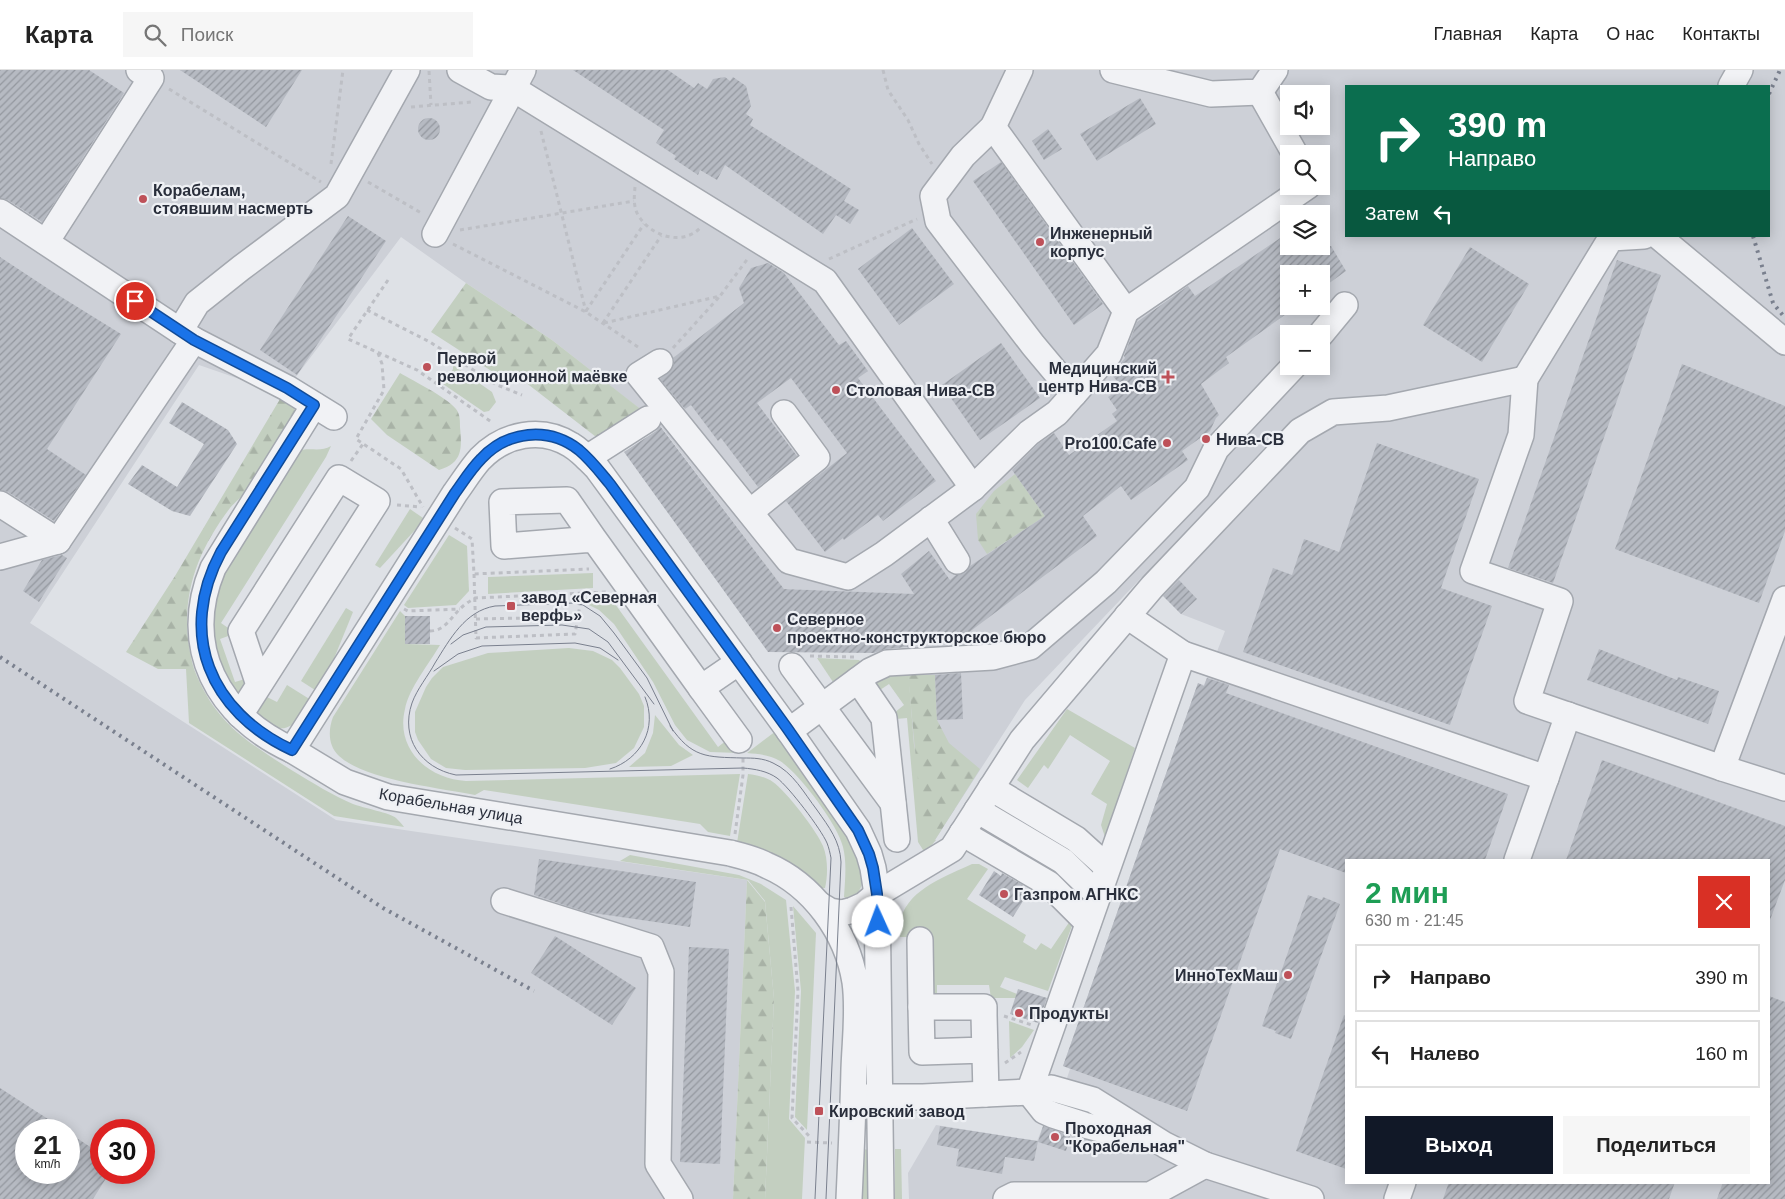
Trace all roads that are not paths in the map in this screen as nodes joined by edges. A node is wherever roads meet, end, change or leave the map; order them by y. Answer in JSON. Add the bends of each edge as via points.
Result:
{"nodes":[{"id":1,"x":407,"y":70,"type":"edge"},
{"id":2,"x":460,"y":70,"type":"edge"},
{"id":3,"x":1020,"y":70,"type":"edge"},
{"id":4,"x":1114,"y":70,"type":"edge"},
{"id":5,"x":1275,"y":70,"type":"edge"},
{"id":6,"x":1740,"y":70,"type":"edge"},
{"id":7,"x":145,"y":74,"type":"edge"},
{"id":8,"x":1732,"y":85,"type":"edge"},
{"id":9,"x":514,"y":86,"type":"edge"},
{"id":10,"x":1260,"y":92,"type":"junction"},
{"id":11,"x":993,"y":127,"type":"junction"},
{"id":12,"x":1290,"y":145,"type":"edge"},
{"id":13,"x":1295,"y":195,"type":"edge"},
{"id":14,"x":0,"y":212,"type":"edge"},
{"id":15,"x":437,"y":230,"type":"road end"},
{"id":16,"x":1628,"y":237,"type":"edge"},
{"id":17,"x":1659,"y":237,"type":"edge"},
{"id":18,"x":46,"y":242,"type":"junction"},
{"id":19,"x":1345,"y":305,"type":"dead end"},
{"id":20,"x":1126,"y":311,"type":"junction"},
{"id":21,"x":1328,"y":325,"type":"edge"},
{"id":22,"x":187,"y":335,"type":"junction"},
{"id":23,"x":1785,"y":342,"type":"edge"},
{"id":24,"x":660,"y":362,"type":"road end"},
{"id":25,"x":1286,"y":375,"type":"edge"},
{"id":26,"x":1525,"y":379,"type":"junction"},
{"id":27,"x":1074,"y":394,"type":"junction"},
{"id":28,"x":784,"y":413,"type":"dead end"},
{"id":29,"x":648,"y":419,"type":"dead end"},
{"id":30,"x":588,"y":458,"type":"junction"},
{"id":31,"x":973,"y":488,"type":"junction"},
{"id":32,"x":0,"y":504,"type":"edge"},
{"id":33,"x":750,"y":512,"type":"junction"},
{"id":34,"x":931,"y":519,"type":"junction"},
{"id":35,"x":594,"y":539,"type":"dead end"},
{"id":36,"x":58,"y":540,"type":"junction"},
{"id":37,"x":0,"y":557,"type":"edge"},
{"id":38,"x":957,"y":561,"type":"dead end"},
{"id":39,"x":1785,"y":599,"type":"edge"},
{"id":40,"x":1127,"y":616,"type":"junction"},
{"id":41,"x":1183,"y":654,"type":"junction"},
{"id":42,"x":797,"y":661,"type":"road end"},
{"id":43,"x":739,"y":662,"type":"junction"},
{"id":44,"x":867,"y":674,"type":"junction"},
{"id":45,"x":259,"y":685,"type":"junction"},
{"id":46,"x":701,"y":688,"type":"junction"},
{"id":47,"x":822,"y":706,"type":"junction"},
{"id":48,"x":240,"y":715,"type":"junction"},
{"id":49,"x":1568,"y":715,"type":"junction"},
{"id":50,"x":789,"y":731,"type":"junction"},
{"id":51,"x":741,"y":746,"type":"road end"},
{"id":52,"x":292,"y":750,"type":"junction"},
{"id":53,"x":1722,"y":768,"type":"junction"},
{"id":54,"x":1546,"y":778,"type":"junction"},
{"id":55,"x":1785,"y":788,"type":"edge"},
{"id":56,"x":893,"y":803,"type":"junction"},
{"id":57,"x":980,"y":805,"type":"junction"},
{"id":58,"x":897,"y":839,"type":"dead end"},
{"id":59,"x":1517,"y":859,"type":"edge"},
{"id":60,"x":1100,"y":888,"type":"junction"},
{"id":61,"x":877,"y":894,"type":"junction"},
{"id":62,"x":504,"y":900,"type":"dead end"},
{"id":63,"x":820,"y":906,"type":"junction"},
{"id":64,"x":920,"y":940,"type":"dead end"},
{"id":65,"x":921,"y":1007,"type":"junction"},
{"id":66,"x":986,"y":1072,"type":"junction"},
{"id":67,"x":1029,"y":1092,"type":"junction"},
{"id":68,"x":880,"y":1097,"type":"junction"},
{"id":69,"x":854,"y":1098,"type":"junction"},
{"id":70,"x":1205,"y":1165,"type":"junction"},
{"id":71,"x":1402,"y":1184,"type":"edge"},
{"id":72,"x":1151,"y":1197,"type":"edge"},
{"id":73,"x":680,"y":1199,"type":"edge"},
{"id":74,"x":849,"y":1199,"type":"edge"},
{"id":75,"x":881,"y":1199,"type":"edge"},
{"id":76,"x":1006,"y":1199,"type":"edge"},
{"id":77,"x":1311,"y":1199,"type":"edge"},
{"id":78,"x":1397,"y":1199,"type":"edge"}],
"edges":[{"from":1,"to":22,"type":"street","via":[[386,109],[340,169],[336,196],[198,302]]},
{"from":2,"to":9,"type":"street","via":[[492,87]]},
{"from":3,"to":11,"type":"street"},
{"from":4,"to":10,"type":"street","via":[[1211,94]]},
{"from":5,"to":10,"type":"street"},
{"from":6,"to":8,"type":"street"},
{"from":7,"to":18,"type":"street"},
{"from":9,"to":15,"type":"street"},
{"from":9,"to":31,"type":"street","via":[[825,281]]},
{"from":10,"to":12,"type":"street"},
{"from":11,"to":20,"type":"street"},
{"from":11,"to":27,"type":"street","via":[[963,156],[933,196],[938,220]]},
{"from":13,"to":20,"type":"street"},
{"from":14,"to":18,"type":"street"},
{"from":16,"to":26,"type":"street","via":[[1611,238]]},
{"from":17,"to":23,"type":"street"},
{"from":18,"to":22,"type":"street"},
{"from":19,"to":21,"type":"street"},
{"from":20,"to":27,"type":"street","via":[[1108,354]]},
{"from":22,"to":36,"type":"street"},
{"from":22,"to":48,"type":"street","name":"Корабельная улица","via":[[324,411],[221,552],[206,587],[201,618],[208,665],[219,689]]},
{"from":24,"to":33,"type":"street","via":[[639,375]]},
{"from":25,"to":44,"type":"street","via":[[1216,449],[1197,488],[1106,582],[1030,648],[994,657],[887,663]]},
{"from":26,"to":40,"type":"street","via":[[1388,408],[1333,412],[1300,431]]},
{"from":26,"to":49,"type":"street","via":[[1521,435],[1473,571],[1560,601],[1527,702]]},
{"from":27,"to":31,"type":"street"},
{"from":28,"to":33,"type":"street","via":[[817,458]]},
{"from":29,"to":30,"type":"street"},
{"from":30,"to":43,"type":"street"},
{"from":30,"to":52,"type":"street","via":[[560,439],[526,434],[503,442],[480,460],[455,493]]},
{"from":31,"to":34,"type":"street"},
{"from":32,"to":36,"type":"street"},
{"from":33,"to":34,"type":"street","via":[[789,561],[848,578]]},
{"from":34,"to":38,"type":"street"},
{"from":35,"to":46,"type":"street"},
{"from":36,"to":37,"type":"street"},
{"from":39,"to":53,"type":"street"},
{"from":40,"to":41,"type":"street"},
{"from":40,"to":57,"type":"street","via":[[1022,740]]},
{"from":41,"to":54,"type":"street"},
{"from":41,"to":60,"type":"street"},
{"from":42,"to":47,"type":"street"},
{"from":43,"to":46,"type":"street"},
{"from":43,"to":50,"type":"street"},
{"from":44,"to":47,"type":"street"},
{"from":44,"to":56,"type":"street","via":[[884,718]]},
{"from":45,"to":45,"type":"street","via":[[377,501],[339,478],[242,632]]},
{"from":45,"to":48,"type":"street"},
{"from":46,"to":51,"type":"street"},
{"from":47,"to":50,"type":"street"},
{"from":47,"to":56,"type":"street"},
{"from":48,"to":52,"type":"street","name":"Корабельная улица","via":[[253,727]]},
{"from":49,"to":53,"type":"street"},
{"from":49,"to":54,"type":"street"},
{"from":50,"to":61,"type":"street","via":[[858,830],[869,854]]},
{"from":52,"to":63,"type":"street","name":"Корабельная улица","via":[[345,782],[388,797],[752,859],[790,878]]},
{"from":53,"to":55,"type":"street"},
{"from":54,"to":59,"type":"street"},
{"from":56,"to":58,"type":"street"},
{"from":57,"to":60,"type":"street","via":[[1069,850]]},
{"from":57,"to":60,"type":"street","via":[[1049,884]]},
{"from":57,"to":61,"type":"street","via":[[952,849]]},
{"from":60,"to":67,"type":"street","via":[[1042,1035]]},
{"from":61,"to":63,"type":"street","via":[[864,905],[842,912]]},
{"from":61,"to":68,"type":"street"},
{"from":62,"to":73,"type":"street","via":[[652,947],[661,972],[658,1164]]},
{"from":63,"to":69,"type":"street","name":"Корабельная улица","via":[[840,936],[852,968],[856,1000]]},
{"from":64,"to":65,"type":"street"},
{"from":65,"to":66,"type":"street","via":[[922,1052]]},
{"from":65,"to":66,"type":"street","via":[[984,1007]]},
{"from":66,"to":67,"type":"street"},
{"from":66,"to":68,"type":"street","via":[[923,1098]]},
{"from":67,"to":70,"type":"street","via":[[1051,1088],[1093,1100],[1165,1145]]},
{"from":68,"to":69,"type":"street"},
{"from":68,"to":75,"type":"street"},
{"from":69,"to":74,"type":"street","name":"Корабельная улица"},
{"from":70,"to":72,"type":"street"},
{"from":70,"to":77,"type":"street"},
{"from":71,"to":78,"type":"street"},
{"from":72,"to":76,"type":"street","via":[[1014,1195]]}]}
